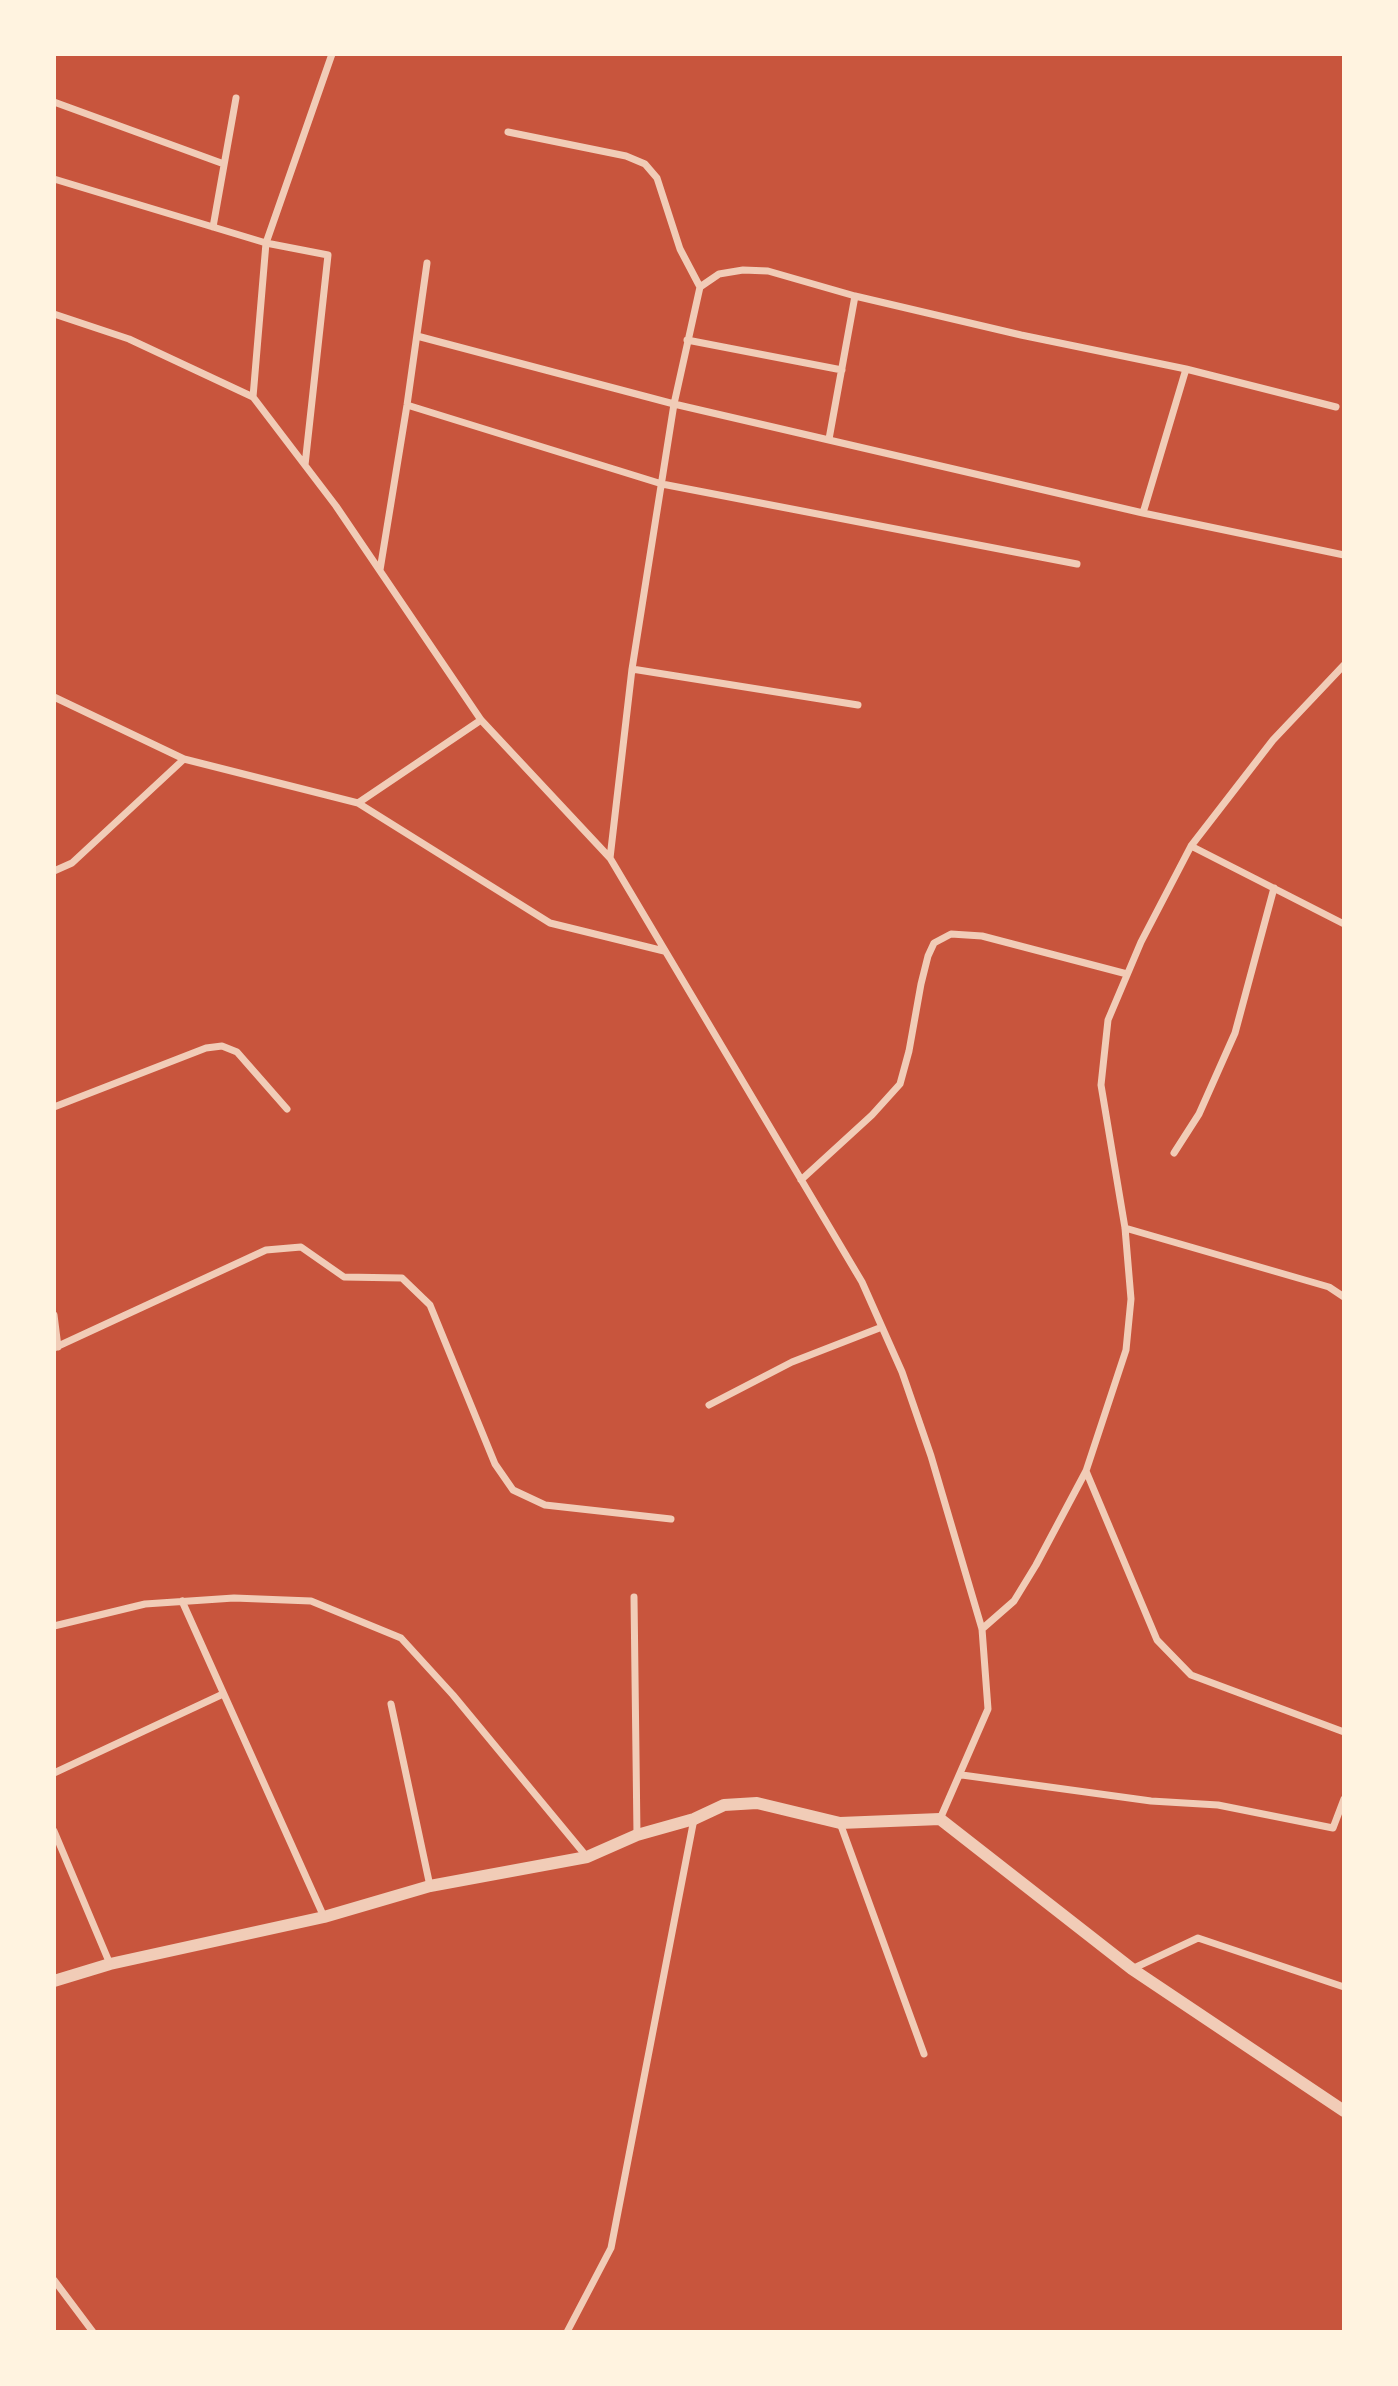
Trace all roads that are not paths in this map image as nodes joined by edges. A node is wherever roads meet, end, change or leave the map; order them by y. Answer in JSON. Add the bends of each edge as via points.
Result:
{"nodes":[{"id":1,"x":332,"y":54,"type":"edge"},
{"id":2,"x":236,"y":98,"type":"dead end"},
{"id":3,"x":54,"y":102,"type":"edge"},
{"id":4,"x":508,"y":132,"type":"dead end"},
{"id":5,"x":224,"y":164,"type":"junction"},
{"id":6,"x":54,"y":179,"type":"edge"},
{"id":7,"x":213,"y":227,"type":"junction"},
{"id":8,"x":266,"y":243,"type":"junction"},
{"id":9,"x":427,"y":263,"type":"dead end"},
{"id":10,"x":700,"y":287,"type":"junction"},
{"id":11,"x":855,"y":296,"type":"junction"},
{"id":12,"x":54,"y":314,"type":"edge"},
{"id":13,"x":417,"y":336,"type":"junction"},
{"id":14,"x":687,"y":340,"type":"junction"},
{"id":15,"x":1186,"y":369,"type":"junction"},
{"id":16,"x":842,"y":370,"type":"junction"},
{"id":17,"x":253,"y":397,"type":"junction"},
{"id":18,"x":674,"y":404,"type":"junction"},
{"id":19,"x":407,"y":405,"type":"junction"},
{"id":20,"x":1336,"y":407,"type":"dead end"},
{"id":21,"x":829,"y":439,"type":"junction"},
{"id":22,"x":305,"y":465,"type":"junction"},
{"id":23,"x":662,"y":484,"type":"junction"},
{"id":24,"x":1143,"y":513,"type":"junction"},
{"id":25,"x":1344,"y":555,"type":"edge"},
{"id":26,"x":1077,"y":564,"type":"dead end"},
{"id":27,"x":380,"y":571,"type":"junction"},
{"id":28,"x":1344,"y":665,"type":"edge"},
{"id":29,"x":632,"y":669,"type":"junction"},
{"id":30,"x":54,"y":697,"type":"edge"},
{"id":31,"x":858,"y":705,"type":"dead end"},
{"id":32,"x":481,"y":719,"type":"junction"},
{"id":33,"x":184,"y":759,"type":"junction"},
{"id":34,"x":358,"y":803,"type":"junction"},
{"id":35,"x":1191,"y":846,"type":"junction"},
{"id":36,"x":610,"y":858,"type":"junction"},
{"id":37,"x":54,"y":871,"type":"edge"},
{"id":38,"x":1274,"y":888,"type":"junction"},
{"id":39,"x":1344,"y":924,"type":"edge"},
{"id":40,"x":664,"y":950,"type":"junction"},
{"id":41,"x":1127,"y":974,"type":"junction"},
{"id":42,"x":54,"y":1107,"type":"edge"},
{"id":43,"x":287,"y":1109,"type":"dead end"},
{"id":44,"x":1174,"y":1153,"type":"dead end"},
{"id":45,"x":801,"y":1180,"type":"junction"},
{"id":46,"x":1125,"y":1228,"type":"junction"},
{"id":47,"x":1344,"y":1297,"type":"edge"},
{"id":48,"x":54,"y":1315,"type":"edge"},
{"id":49,"x":882,"y":1327,"type":"junction"},
{"id":50,"x":56,"y":1348,"type":"edge"},
{"id":51,"x":709,"y":1405,"type":"dead end"},
{"id":52,"x":1086,"y":1471,"type":"junction"},
{"id":53,"x":671,"y":1519,"type":"dead end"},
{"id":54,"x":634,"y":1597,"type":"dead end"},
{"id":55,"x":182,"y":1601,"type":"junction"},
{"id":56,"x":54,"y":1626,"type":"edge"},
{"id":57,"x":982,"y":1629,"type":"junction"},
{"id":58,"x":223,"y":1694,"type":"junction"},
{"id":59,"x":391,"y":1704,"type":"dead end"},
{"id":60,"x":1344,"y":1732,"type":"edge"},
{"id":61,"x":54,"y":1773,"type":"edge"},
{"id":62,"x":962,"y":1774,"type":"junction"},
{"id":63,"x":1344,"y":1799,"type":"edge"},
{"id":64,"x":695,"y":1819,"type":"junction"},
{"id":65,"x":940,"y":1819,"type":"junction"},
{"id":66,"x":840,"y":1823,"type":"junction"},
{"id":67,"x":54,"y":1831,"type":"edge"},
{"id":68,"x":637,"y":1835,"type":"junction"},
{"id":69,"x":587,"y":1857,"type":"junction"},
{"id":70,"x":430,"y":1886,"type":"junction"},
{"id":71,"x":324,"y":1917,"type":"junction"},
{"id":72,"x":110,"y":1964,"type":"junction"},
{"id":73,"x":1132,"y":1969,"type":"junction"},
{"id":74,"x":54,"y":1982,"type":"edge"},
{"id":75,"x":1344,"y":1987,"type":"edge"},
{"id":76,"x":925,"y":2054,"type":"dead end"},
{"id":77,"x":1344,"y":2111,"type":"edge"},
{"id":78,"x":54,"y":2280,"type":"edge"},
{"id":79,"x":93,"y":2332,"type":"edge"},
{"id":80,"x":567,"y":2332,"type":"edge"}],
"edges":[{"from":1,"to":8,"type":"street"},
{"from":2,"to":5,"type":"street"},
{"from":3,"to":5,"type":"street"},
{"from":4,"to":10,"type":"street","via":[[645,164],[657,178],[680,249]]},
{"from":5,"to":7,"type":"street"},
{"from":6,"to":7,"type":"street"},
{"from":7,"to":8,"type":"street"},
{"from":8,"to":17,"type":"street"},
{"from":8,"to":22,"type":"street","via":[[328,255]]},
{"from":9,"to":13,"type":"street"},
{"from":10,"to":11,"type":"street","via":[[719,274],[768,271]]},
{"from":10,"to":14,"type":"street"},
{"from":11,"to":15,"type":"street"},
{"from":11,"to":16,"type":"street"},
{"from":12,"to":17,"type":"street","via":[[129,339]]},
{"from":13,"to":18,"type":"street"},
{"from":13,"to":19,"type":"street"},
{"from":14,"to":16,"type":"street"},
{"from":14,"to":18,"type":"street"},
{"from":15,"to":20,"type":"street"},
{"from":15,"to":24,"type":"street"},
{"from":16,"to":21,"type":"street"},
{"from":17,"to":22,"type":"street"},
{"from":18,"to":21,"type":"street"},
{"from":18,"to":23,"type":"street"},
{"from":19,"to":23,"type":"street"},
{"from":19,"to":27,"type":"street"},
{"from":21,"to":24,"type":"street"},
{"from":22,"to":27,"type":"street"},
{"from":23,"to":26,"type":"street"},
{"from":23,"to":29,"type":"street"},
{"from":24,"to":25,"type":"street"},
{"from":27,"to":32,"type":"street"},
{"from":28,"to":35,"type":"street","via":[[1273,740]]},
{"from":29,"to":31,"type":"street"},
{"from":29,"to":36,"type":"street"},
{"from":30,"to":33,"type":"street"},
{"from":32,"to":34,"type":"street"},
{"from":32,"to":36,"type":"street"},
{"from":33,"to":34,"type":"street"},
{"from":33,"to":37,"type":"street","via":[[72,863]]},
{"from":34,"to":40,"type":"street","via":[[550,923]]},
{"from":35,"to":38,"type":"street"},
{"from":35,"to":41,"type":"street"},
{"from":36,"to":40,"type":"street"},
{"from":38,"to":39,"type":"street"},
{"from":38,"to":44,"type":"street","via":[[1235,1033],[1209,1093]]},
{"from":40,"to":45,"type":"street"},
{"from":41,"to":45,"type":"street","via":[[982,936],[951,934],[934,943],[920,984],[900,1084]]},
{"from":41,"to":46,"type":"street","via":[[1108,1020],[1101,1085]]},
{"from":42,"to":43,"type":"street","via":[[206,1048],[222,1046],[237,1052]]},
{"from":45,"to":49,"type":"street","via":[[862,1282]]},
{"from":46,"to":47,"type":"street","via":[[1329,1287]]},
{"from":46,"to":52,"type":"street","via":[[1131,1299],[1126,1350]]},
{"from":48,"to":50,"type":"street"},
{"from":49,"to":51,"type":"street","via":[[792,1362]]},
{"from":49,"to":57,"type":"street","via":[[931,1456]]},
{"from":50,"to":53,"type":"street","via":[[266,1250],[301,1247],[344,1277],[402,1278],[430,1305],[495,1464],[513,1490],[545,1505]]},
{"from":52,"to":57,"type":"street","via":[[1014,1601]]},
{"from":52,"to":60,"type":"street","via":[[1157,1640],[1191,1675]]},
{"from":54,"to":68,"type":"street"},
{"from":55,"to":56,"type":"street","via":[[145,1604]]},
{"from":55,"to":58,"type":"street"},
{"from":55,"to":69,"type":"street","via":[[311,1601],[401,1638]]},
{"from":57,"to":62,"type":"street","via":[[988,1709]]},
{"from":58,"to":61,"type":"street"},
{"from":58,"to":71,"type":"street"},
{"from":59,"to":70,"type":"street"},
{"from":62,"to":63,"type":"street","via":[[1151,1801],[1218,1805],[1332,1828]]},
{"from":62,"to":65,"type":"street"},
{"from":64,"to":66,"type":"street","via":[[724,1805],[757,1803]]},
{"from":64,"to":68,"type":"street"},
{"from":64,"to":80,"type":"street","via":[[611,2248]]},
{"from":65,"to":66,"type":"street"},
{"from":65,"to":73,"type":"street"},
{"from":66,"to":76,"type":"street"},
{"from":67,"to":72,"type":"street"},
{"from":68,"to":69,"type":"street"},
{"from":69,"to":70,"type":"street"},
{"from":70,"to":71,"type":"street"},
{"from":71,"to":72,"type":"street"},
{"from":72,"to":74,"type":"street"},
{"from":73,"to":75,"type":"street","via":[[1198,1938]]},
{"from":73,"to":77,"type":"street"},
{"from":78,"to":79,"type":"street"}]}
